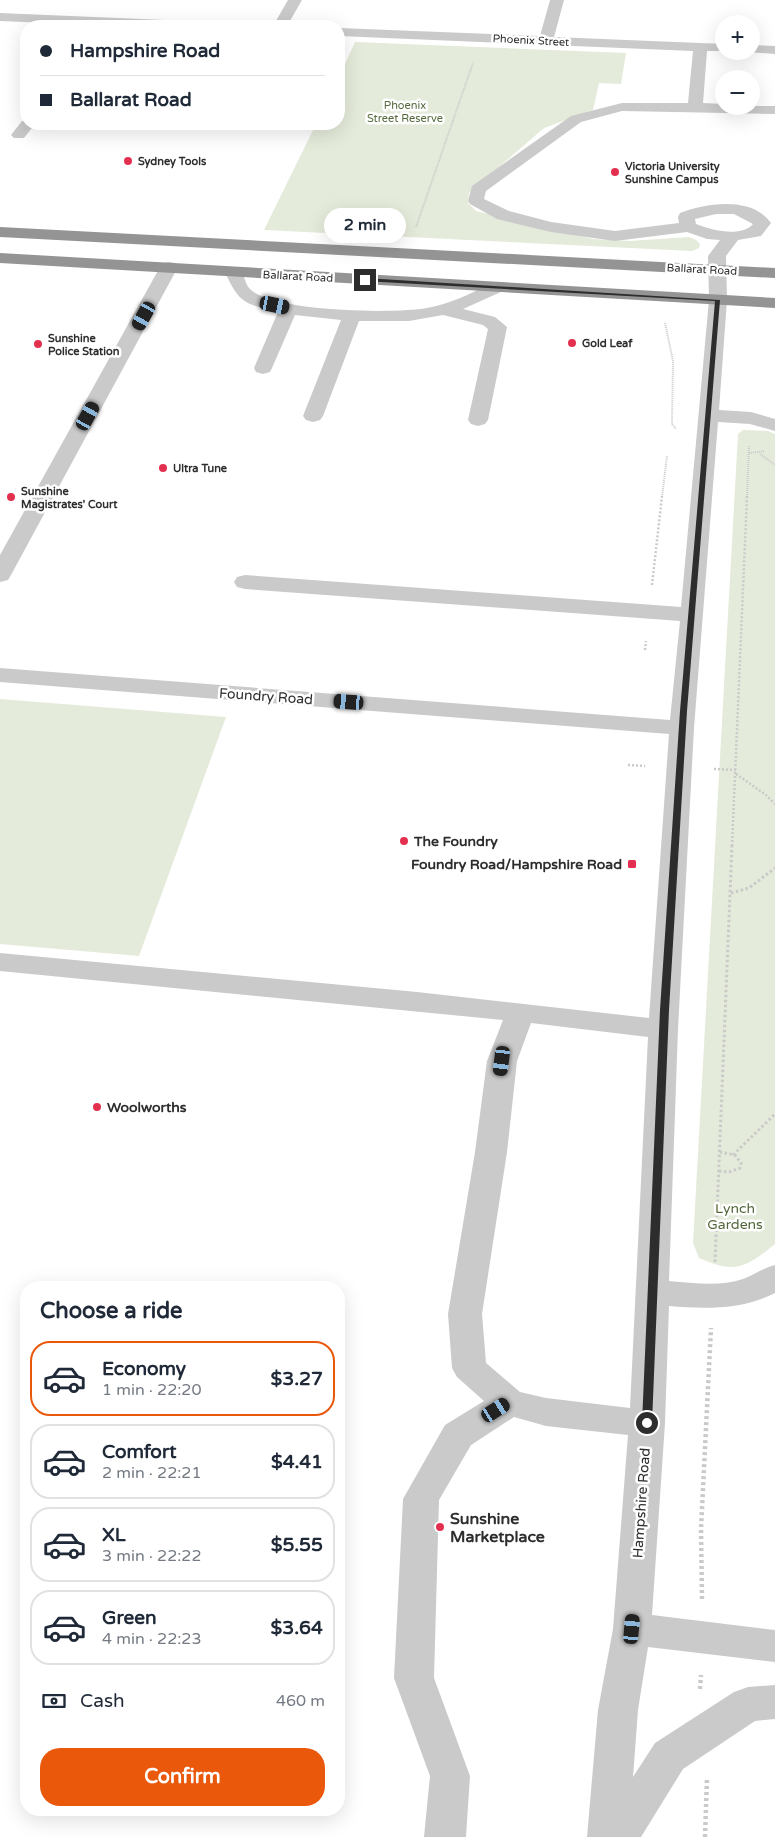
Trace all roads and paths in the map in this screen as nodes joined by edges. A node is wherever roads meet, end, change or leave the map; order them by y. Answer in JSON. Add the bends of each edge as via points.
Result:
{"nodes":[{"id":1,"x":295,"y":0,"type":"edge"},
{"id":2,"x":557,"y":0,"type":"edge"},
{"id":3,"x":34,"y":6,"type":"dead end"},
{"id":4,"x":0,"y":17,"type":"edge"},
{"id":5,"x":23,"y":18,"type":"junction"},
{"id":6,"x":48,"y":20,"type":"edge"},
{"id":7,"x":283,"y":20,"type":"edge"},
{"id":8,"x":345,"y":32,"type":"edge"},
{"id":9,"x":482,"y":38,"type":"junction"},
{"id":10,"x":546,"y":40,"type":"junction"},
{"id":11,"x":700,"y":47,"type":"junction"},
{"id":12,"x":715,"y":48,"type":"edge"},
{"id":13,"x":760,"y":49,"type":"edge"},
{"id":14,"x":775,"y":50,"type":"edge"},
{"id":15,"x":695,"y":107,"type":"junction"},
{"id":16,"x":775,"y":110,"type":"edge"},
{"id":17,"x":688,"y":226,"type":"junction"},
{"id":18,"x":415,"y":230,"type":"dead end"},
{"id":19,"x":0,"y":232,"type":"edge"},
{"id":20,"x":732,"y":236,"type":"junction"},
{"id":21,"x":0,"y":258,"type":"edge"},
{"id":22,"x":39,"y":260,"type":"junction"},
{"id":23,"x":0,"y":263,"type":"edge"},
{"id":24,"x":169,"y":267,"type":"junction"},
{"id":25,"x":718,"y":270,"type":"junction"},
{"id":26,"x":234,"y":272,"type":"junction"},
{"id":27,"x":775,"y":273,"type":"edge"},
{"id":28,"x":497,"y":287,"type":"junction"},
{"id":29,"x":653,"y":296,"type":"junction"},
{"id":30,"x":718,"y":300,"type":"junction"},
{"id":31,"x":775,"y":303,"type":"edge"},
{"id":32,"x":289,"y":308,"type":"junction"},
{"id":33,"x":441,"y":310,"type":"junction"},
{"id":34,"x":352,"y":315,"type":"junction"},
{"id":35,"x":263,"y":368,"type":"dead end"},
{"id":36,"x":709,"y":415,"type":"junction"},
{"id":37,"x":313,"y":416,"type":"dead end"},
{"id":38,"x":751,"y":418,"type":"junction"},
{"id":39,"x":478,"y":420,"type":"dead end"},
{"id":40,"x":775,"y":425,"type":"edge"},
{"id":41,"x":760,"y":453,"type":"dead end"},
{"id":42,"x":666,"y":456,"type":"dead end"},
{"id":43,"x":704,"y":461,"type":"junction"},
{"id":44,"x":775,"y":465,"type":"edge"},
{"id":45,"x":0,"y":575,"type":"edge"},
{"id":46,"x":245,"y":582,"type":"dead end"},
{"id":47,"x":650,"y":612,"type":"junction"},
{"id":48,"x":692,"y":615,"type":"junction"},
{"id":49,"x":645,"y":650,"type":"dead end"},
{"id":50,"x":0,"y":675,"type":"edge"},
{"id":51,"x":682,"y":728,"type":"junction"},
{"id":52,"x":736,"y":774,"type":"junction"},
{"id":53,"x":775,"y":804,"type":"edge"},
{"id":54,"x":775,"y":868,"type":"edge"},
{"id":55,"x":731,"y":893,"type":"junction"},
{"id":56,"x":0,"y":962,"type":"edge"},
{"id":57,"x":521,"y":1012,"type":"junction"},
{"id":58,"x":663,"y":1029,"type":"junction"},
{"id":59,"x":775,"y":1114,"type":"edge"},
{"id":60,"x":720,"y":1152,"type":"junction"},
{"id":61,"x":733,"y":1155,"type":"junction"},
{"id":62,"x":719,"y":1171,"type":"junction"},
{"id":63,"x":769,"y":1288,"type":"edge"},
{"id":64,"x":652,"y":1292,"type":"junction"},
{"id":65,"x":714,"y":1297,"type":"junction"},
{"id":66,"x":508,"y":1402,"type":"junction"},
{"id":67,"x":647,"y":1423,"type":"junction"},
{"id":68,"x":632,"y":1629,"type":"junction"},
{"id":69,"x":701,"y":1637,"type":"junction"},
{"id":70,"x":775,"y":1646,"type":"edge"},
{"id":71,"x":775,"y":1702,"type":"edge"},
{"id":72,"x":709,"y":1728,"type":"junction"},
{"id":73,"x":445,"y":1837,"type":"edge"},
{"id":74,"x":608,"y":1837,"type":"edge"},
{"id":75,"x":618,"y":1837,"type":"edge"},
{"id":76,"x":704,"y":1837,"type":"edge"}],
"edges":[{"from":1,"to":7,"type":"street"},
{"from":2,"to":10,"type":"street"},
{"from":3,"to":5,"type":"street"},
{"from":4,"to":5,"type":"street"},
{"from":5,"to":6,"type":"street"},
{"from":8,"to":9,"type":"street","name":"Phoenix Street"},
{"from":9,"to":10,"type":"street","name":"Phoenix Street"},
{"from":9,"to":18,"type":"path"},
{"from":10,"to":11,"type":"street","name":"Phoenix Street"},
{"from":11,"to":12,"type":"street","name":"Phoenix Street"},
{"from":11,"to":15,"type":"street"},
{"from":13,"to":14,"type":"street"},
{"from":15,"to":16,"type":"street"},
{"from":15,"to":17,"type":"street","via":[[622,107],[576,119],[478,189],[476,201],[503,215],[551,227],[615,236]]},
{"from":17,"to":20,"type":"street","via":[[708,234]]},
{"from":17,"to":20,"type":"street","via":[[686,217],[702,210],[728,208],[752,214],[763,223],[755,232]]},
{"from":19,"to":25,"type":"highway","name":"Ballarat Road"},
{"from":20,"to":25,"type":"street","name":"Hampshire Road","via":[[717,256]]},
{"from":21,"to":22,"type":"highway","name":"Ballarat Road"},
{"from":22,"to":23,"type":"street"},
{"from":22,"to":24,"type":"highway","name":"Ballarat Road"},
{"from":24,"to":26,"type":"highway","name":"Ballarat Road"},
{"from":24,"to":45,"type":"street"},
{"from":25,"to":27,"type":"highway","name":"Ballarat Road"},
{"from":25,"to":30,"type":"street","name":"Hampshire Road"},
{"from":26,"to":28,"type":"highway","name":"Ballarat Road"},
{"from":26,"to":32,"type":"street","via":[[244,293],[261,302]]},
{"from":28,"to":29,"type":"highway","name":"Ballarat Road"},
{"from":28,"to":33,"type":"street","via":[[459,306]]},
{"from":29,"to":30,"type":"highway","name":"Ballarat Road"},
{"from":29,"to":43,"type":"path","via":[[666,306],[663,316],[672,343],[672,424]]},
{"from":30,"to":31,"type":"highway","name":"Ballarat Road"},
{"from":30,"to":36,"type":"street","name":"Hampshire Road"},
{"from":32,"to":34,"type":"street"},
{"from":32,"to":35,"type":"street"},
{"from":33,"to":34,"type":"street","via":[[423,314]]},
{"from":33,"to":39,"type":"street","via":[[489,321],[498,327]]},
{"from":34,"to":37,"type":"street"},
{"from":36,"to":38,"type":"street"},
{"from":36,"to":43,"type":"street","name":"Hampshire Road"},
{"from":38,"to":40,"type":"street"},
{"from":38,"to":52,"type":"path"},
{"from":41,"to":44,"type":"path"},
{"from":42,"to":47,"type":"path"},
{"from":43,"to":48,"type":"street","name":"Hampshire Road"},
{"from":46,"to":47,"type":"street"},
{"from":47,"to":48,"type":"street"},
{"from":47,"to":49,"type":"path"},
{"from":48,"to":51,"type":"street","name":"Hampshire Road"},
{"from":50,"to":51,"type":"street","name":"Foundry Road"},
{"from":51,"to":58,"type":"street","name":"Hampshire Road"},
{"from":52,"to":53,"type":"path"},
{"from":52,"to":55,"type":"path"},
{"from":54,"to":55,"type":"path","via":[[749,888]]},
{"from":55,"to":60,"type":"path"},
{"from":56,"to":57,"type":"street"},
{"from":57,"to":58,"type":"street"},
{"from":57,"to":66,"type":"street","via":[[502,1061],[492,1152],[465,1314],[468,1368]]},
{"from":58,"to":64,"type":"street","name":"Hampshire Road"},
{"from":59,"to":61,"type":"path"},
{"from":60,"to":61,"type":"path"},
{"from":60,"to":62,"type":"path"},
{"from":61,"to":62,"type":"path","via":[[739,1159],[740,1168]]},
{"from":62,"to":65,"type":"path"},
{"from":63,"to":65,"type":"street"},
{"from":64,"to":65,"type":"street"},
{"from":64,"to":67,"type":"street","name":"Hampshire Road"},
{"from":65,"to":69,"type":"path","via":[[701,1529]]},
{"from":66,"to":67,"type":"street","via":[[546,1412]]},
{"from":66,"to":73,"type":"street","via":[[458,1435],[421,1499],[414,1678],[450,1776]]},
{"from":67,"to":68,"type":"street","name":"Hampshire Road"},
{"from":68,"to":69,"type":"street"},
{"from":68,"to":74,"type":"street","name":"Hampshire Road","via":[[618,1710]]},
{"from":69,"to":70,"type":"street"},
{"from":69,"to":72,"type":"path","via":[[700,1705]]},
{"from":71,"to":72,"type":"street","via":[[748,1704]]},
{"from":72,"to":75,"type":"street","via":[[669,1756]]},
{"from":72,"to":76,"type":"path"}]}
